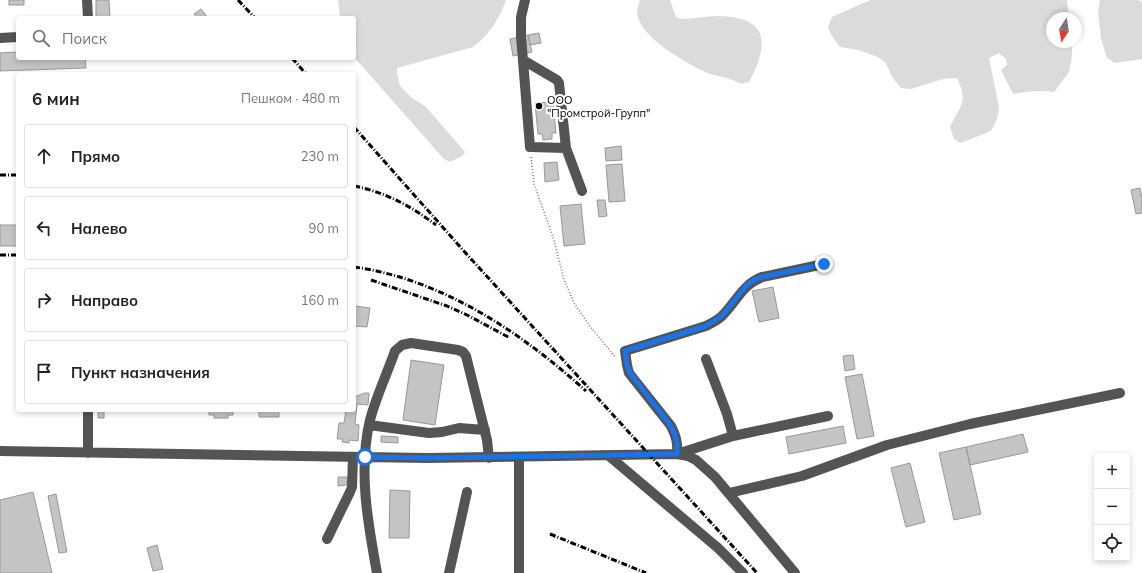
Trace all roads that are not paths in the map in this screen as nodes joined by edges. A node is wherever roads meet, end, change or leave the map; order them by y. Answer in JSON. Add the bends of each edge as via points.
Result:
{"nodes":[{"id":1,"x":88,"y":0,"type":"edge"},
{"id":2,"x":525,"y":0,"type":"edge"},
{"id":3,"x":88,"y":16,"type":"edge"},
{"id":4,"x":16,"y":37,"type":"edge"},
{"id":5,"x":0,"y":38,"type":"edge"},
{"id":6,"x":523,"y":60,"type":"junction"},
{"id":7,"x":566,"y":148,"type":"junction"},
{"id":8,"x":582,"y":191,"type":"dead end"},
{"id":9,"x":824,"y":264,"type":"dead end"},
{"id":10,"x":706,"y":359,"type":"dead end"},
{"id":11,"x":1120,"y":392,"type":"dead end"},
{"id":12,"x":88,"y":412,"type":"edge"},
{"id":13,"x":828,"y":416,"type":"dead end"},
{"id":14,"x":369,"y":425,"type":"junction"},
{"id":15,"x":485,"y":430,"type":"junction"},
{"id":16,"x":733,"y":436,"type":"junction"},
{"id":17,"x":0,"y":451,"type":"edge"},
{"id":18,"x":88,"y":453,"type":"junction"},
{"id":19,"x":677,"y":454,"type":"junction"},
{"id":20,"x":609,"y":456,"type":"junction"},
{"id":21,"x":353,"y":457,"type":"junction"},
{"id":22,"x":365,"y":457,"type":"junction"},
{"id":23,"x":519,"y":457,"type":"junction"},
{"id":24,"x":488,"y":458,"type":"junction"},
{"id":25,"x":467,"y":492,"type":"dead end"},
{"id":26,"x":729,"y":493,"type":"junction"},
{"id":27,"x":326,"y":539,"type":"dead end"},
{"id":28,"x":377,"y":573,"type":"edge"},
{"id":29,"x":449,"y":573,"type":"edge"},
{"id":30,"x":518,"y":573,"type":"edge"},
{"id":31,"x":743,"y":573,"type":"edge"},
{"id":32,"x":794,"y":573,"type":"edge"}],
"edges":[{"from":1,"to":3,"type":"street"},
{"from":2,"to":6,"type":"street","via":[[520,26]]},
{"from":4,"to":5,"type":"street"},
{"from":6,"to":7,"type":"street","via":[[559,83]]},
{"from":6,"to":7,"type":"street","via":[[530,147]]},
{"from":7,"to":8,"type":"street"},
{"from":9,"to":19,"type":"street","via":[[754,280],[722,316],[706,326],[625,351],[630,373],[676,435]]},
{"from":10,"to":16,"type":"street"},
{"from":11,"to":26,"type":"street","via":[[970,424],[887,445],[802,476]]},
{"from":12,"to":18,"type":"street"},
{"from":13,"to":16,"type":"street"},
{"from":14,"to":15,"type":"street","via":[[429,433],[459,428]]},
{"from":14,"to":15,"type":"street","via":[[395,351],[411,343],[463,352]]},
{"from":14,"to":22,"type":"street"},
{"from":15,"to":24,"type":"street"},
{"from":16,"to":19,"type":"street"},
{"from":17,"to":18,"type":"street"},
{"from":18,"to":21,"type":"street"},
{"from":19,"to":20,"type":"street"},
{"from":19,"to":26,"type":"street","via":[[688,456],[703,466]]},
{"from":20,"to":23,"type":"street"},
{"from":20,"to":31,"type":"street","via":[[718,548]]},
{"from":21,"to":22,"type":"street"},
{"from":21,"to":27,"type":"street","via":[[350,492]]},
{"from":22,"to":24,"type":"street"},
{"from":22,"to":28,"type":"street","via":[[369,527]]},
{"from":23,"to":24,"type":"street"},
{"from":23,"to":30,"type":"street"},
{"from":25,"to":29,"type":"street"},
{"from":26,"to":32,"type":"street"}]}
